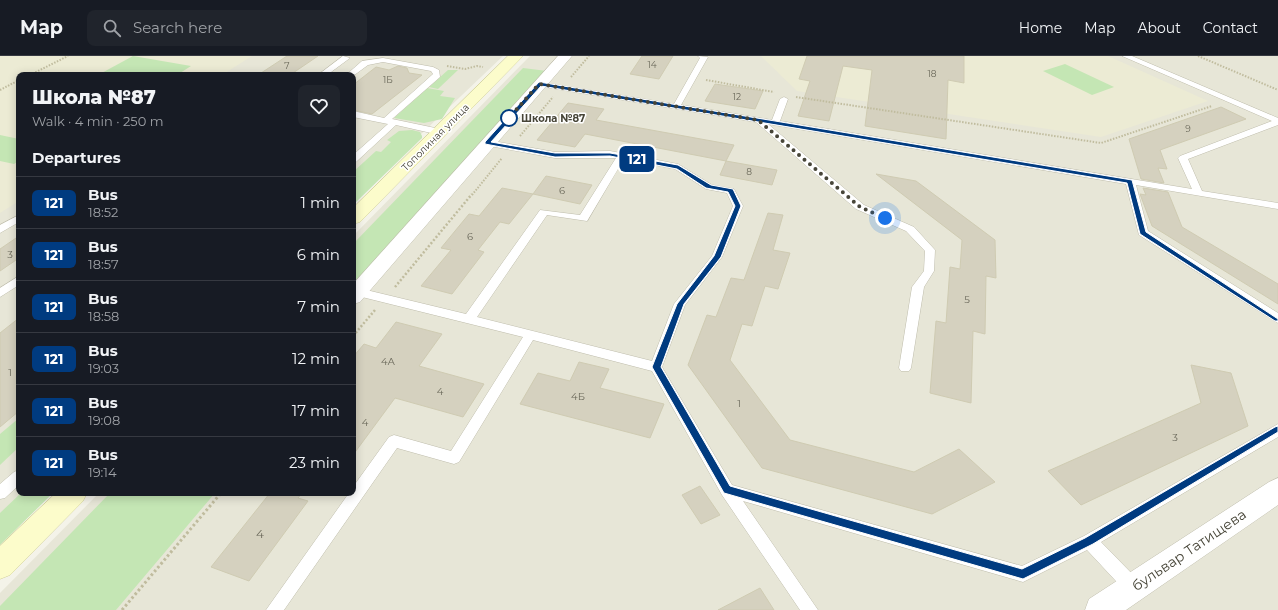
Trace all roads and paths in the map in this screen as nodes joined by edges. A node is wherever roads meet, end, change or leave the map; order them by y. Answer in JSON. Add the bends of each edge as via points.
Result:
{"nodes":[{"id":1,"x":68,"y":56,"type":"edge"},
{"id":2,"x":512,"y":56,"type":"edge"},
{"id":3,"x":564,"y":56,"type":"edge"},
{"id":4,"x":589,"y":56,"type":"edge"},
{"id":5,"x":702,"y":56,"type":"edge"},
{"id":6,"x":1126,"y":56,"type":"edge"},
{"id":7,"x":1198,"y":56,"type":"edge"},
{"id":8,"x":346,"y":58,"type":"dead end"},
{"id":9,"x":36,"y":72,"type":"edge"},
{"id":10,"x":326,"y":72,"type":"edge"},
{"id":11,"x":354,"y":72,"type":"edge"},
{"id":12,"x":692,"y":78,"type":"junction"},
{"id":13,"x":16,"y":82,"type":"edge"},
{"id":14,"x":539,"y":84,"type":"junction"},
{"id":15,"x":561,"y":87,"type":"junction"},
{"id":16,"x":0,"y":90,"type":"edge"},
{"id":17,"x":1278,"y":90,"type":"edge"},
{"id":18,"x":780,"y":96,"type":"joint"},
{"id":19,"x":793,"y":96,"type":"dead end"},
{"id":20,"x":1228,"y":101,"type":"junction"},
{"id":21,"x":676,"y":107,"type":"junction"},
{"id":22,"x":356,"y":115,"type":"edge"},
{"id":23,"x":758,"y":120,"type":"junction"},
{"id":24,"x":385,"y":121,"type":"junction"},
{"id":25,"x":395,"y":122,"type":"junction"},
{"id":26,"x":1278,"y":122,"type":"edge"},
{"id":27,"x":775,"y":123,"type":"junction"},
{"id":28,"x":440,"y":132,"type":"junction"},
{"id":29,"x":487,"y":143,"type":"junction"},
{"id":30,"x":511,"y":147,"type":"junction"},
{"id":31,"x":622,"y":156,"type":"junction"},
{"id":32,"x":356,"y":157,"type":"edge"},
{"id":33,"x":1130,"y":181,"type":"junction"},
{"id":34,"x":1198,"y":192,"type":"junction"},
{"id":35,"x":1278,"y":206,"type":"edge"},
{"id":36,"x":356,"y":215,"type":"edge"},
{"id":37,"x":16,"y":220,"type":"edge"},
{"id":38,"x":0,"y":230,"type":"edge"},
{"id":39,"x":16,"y":282,"type":"edge"},
{"id":40,"x":0,"y":293,"type":"edge"},
{"id":41,"x":356,"y":293,"type":"edge"},
{"id":42,"x":356,"y":294,"type":"edge"},
{"id":43,"x":385,"y":298,"type":"junction"},
{"id":44,"x":469,"y":319,"type":"junction"},
{"id":45,"x":1278,"y":319,"type":"edge"},
{"id":46,"x":356,"y":332,"type":"edge"},
{"id":47,"x":530,"y":335,"type":"junction"},
{"id":48,"x":656,"y":367,"type":"junction"},
{"id":49,"x":905,"y":368,"type":"dead end"},
{"id":50,"x":1278,"y":430,"type":"edge"},
{"id":51,"x":16,"y":479,"type":"edge"},
{"id":52,"x":727,"y":490,"type":"junction"},
{"id":53,"x":1278,"y":490,"type":"edge"},
{"id":54,"x":0,"y":493,"type":"edge"},
{"id":55,"x":356,"y":495,"type":"edge"},
{"id":56,"x":71,"y":496,"type":"edge"},
{"id":57,"x":218,"y":496,"type":"edge"},
{"id":58,"x":355,"y":496,"type":"edge"},
{"id":59,"x":1089,"y":541,"type":"junction"},
{"id":60,"x":0,"y":566,"type":"edge"},
{"id":61,"x":1134,"y":588,"type":"junction"},
{"id":62,"x":122,"y":610,"type":"edge"},
{"id":63,"x":274,"y":610,"type":"edge"},
{"id":64,"x":810,"y":610,"type":"edge"},
{"id":65,"x":1100,"y":610,"type":"edge"}],
"edges":[{"from":1,"to":9,"type":"path"},
{"from":2,"to":28,"type":"main road","name":"Тополиная улица"},
{"from":3,"to":14,"type":"street"},
{"from":4,"to":15,"type":"path"},
{"from":5,"to":12,"type":"lane","via":[[704,57]]},
{"from":6,"to":20,"type":"lane"},
{"from":7,"to":17,"type":"path"},
{"from":8,"to":10,"type":"lane"},
{"from":11,"to":24,"type":"lane","via":[[365,63],[383,60],[433,69],[436,72]]},
{"from":12,"to":18,"type":"path","via":[[765,89]]},
{"from":12,"to":21,"type":"lane"},
{"from":13,"to":16,"type":"path"},
{"from":14,"to":15,"type":"lane"},
{"from":14,"to":29,"type":"street"},
{"from":15,"to":21,"type":"lane"},
{"from":15,"to":30,"type":"path"},
{"from":18,"to":27,"type":"lane"},
{"from":19,"to":20,"type":"path","via":[[1101,143]]},
{"from":20,"to":26,"type":"lane"},
{"from":21,"to":23,"type":"lane"},
{"from":22,"to":24,"type":"lane"},
{"from":23,"to":27,"type":"lane"},
{"from":23,"to":49,"type":"lane","via":[[860,207],[910,229],[930,250],[929,272],[918,287]]},
{"from":24,"to":25,"type":"lane"},
{"from":25,"to":28,"type":"lane"},
{"from":25,"to":32,"type":"lane"},
{"from":26,"to":34,"type":"lane","via":[[1183,158]]},
{"from":27,"to":33,"type":"lane"},
{"from":28,"to":36,"type":"main road","name":"Тополиная улица"},
{"from":29,"to":30,"type":"lane"},
{"from":29,"to":41,"type":"street"},
{"from":30,"to":31,"type":"lane","via":[[555,155]]},
{"from":30,"to":43,"type":"path"},
{"from":31,"to":44,"type":"lane","via":[[583,219],[544,212]]},
{"from":31,"to":48,"type":"lane","via":[[678,167],[709,187],[731,191],[738,206],[717,257],[680,304]]},
{"from":33,"to":34,"type":"lane"},
{"from":33,"to":45,"type":"lane","via":[[1143,233]]},
{"from":34,"to":35,"type":"lane"},
{"from":37,"to":38,"type":"lane"},
{"from":39,"to":40,"type":"lane"},
{"from":42,"to":43,"type":"lane"},
{"from":43,"to":44,"type":"lane"},
{"from":43,"to":46,"type":"path"},
{"from":44,"to":47,"type":"lane"},
{"from":47,"to":48,"type":"lane"},
{"from":47,"to":55,"type":"lane","via":[[454,458],[394,441]]},
{"from":48,"to":52,"type":"lane"},
{"from":50,"to":59,"type":"lane"},
{"from":51,"to":54,"type":"lane"},
{"from":52,"to":59,"type":"lane","via":[[1023,574]]},
{"from":52,"to":64,"type":"lane"},
{"from":53,"to":61,"type":"street","name":"бульвар Татищева"},
{"from":56,"to":60,"type":"main road"},
{"from":57,"to":62,"type":"path"},
{"from":58,"to":63,"type":"lane"},
{"from":59,"to":61,"type":"lane"},
{"from":61,"to":65,"type":"street","name":"бульвар Татищева"}]}
